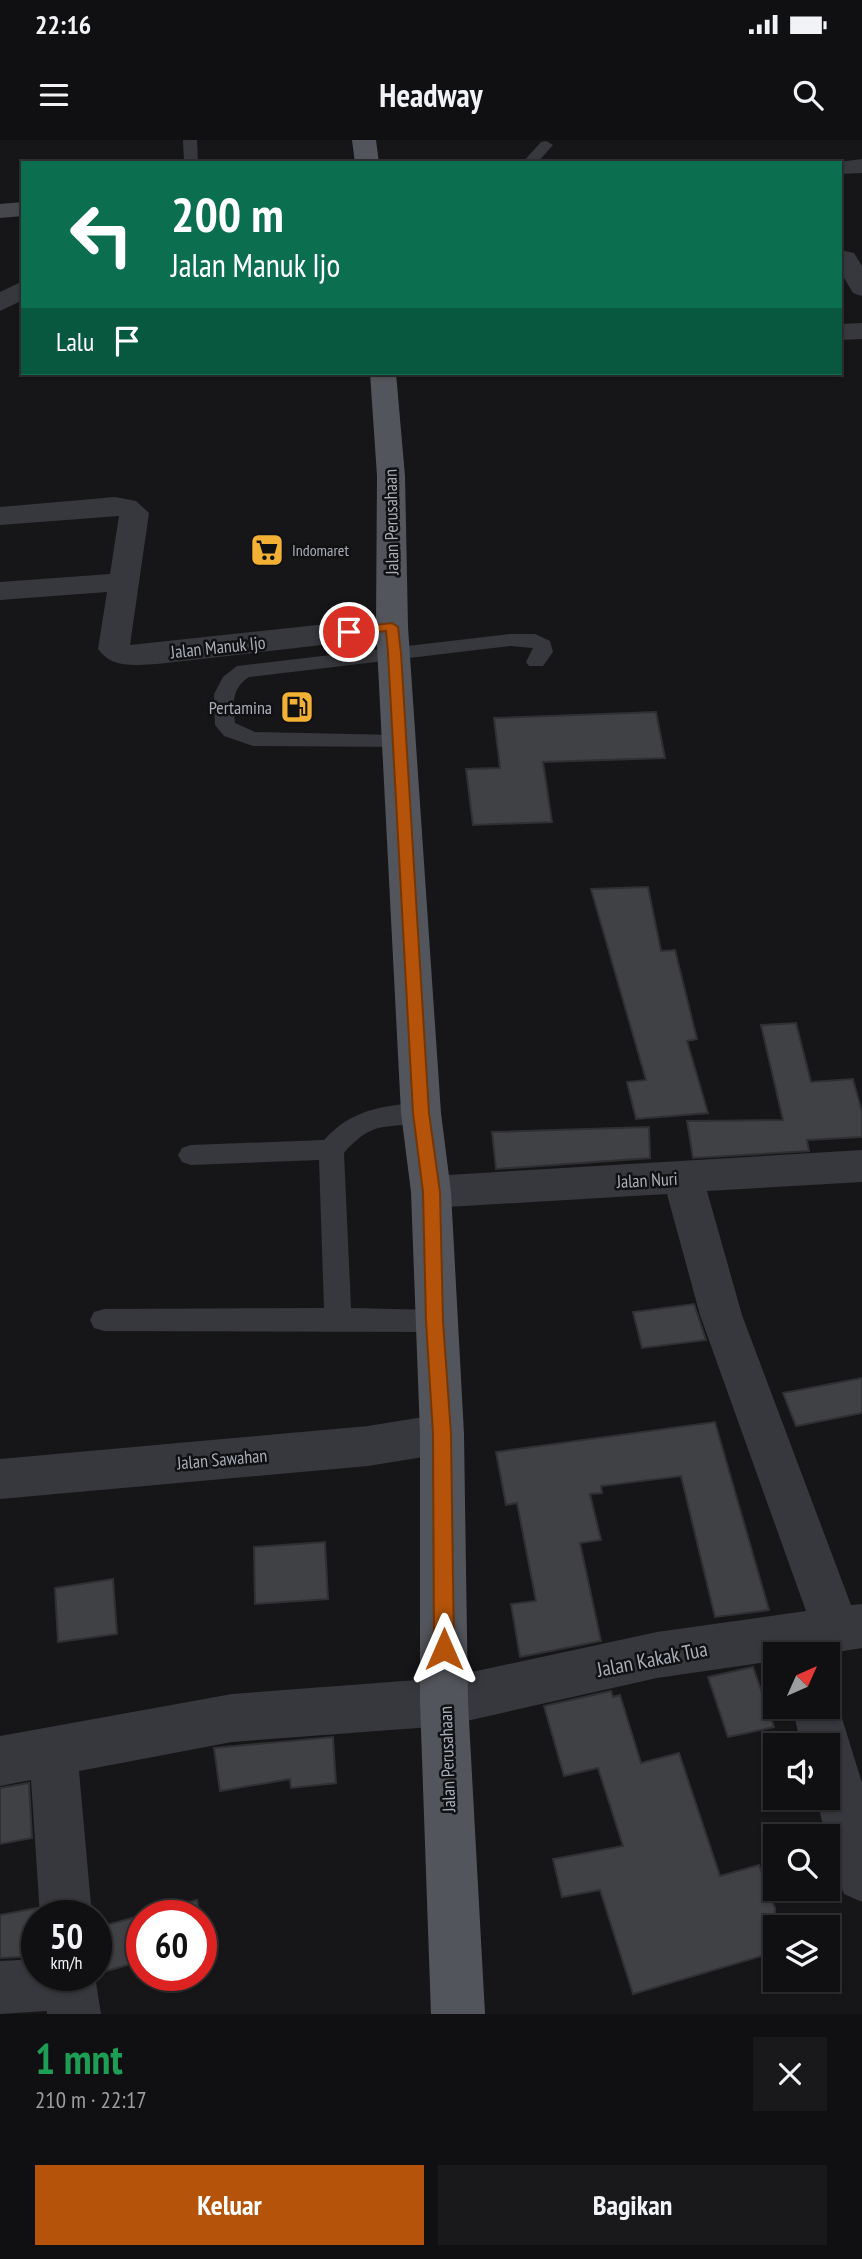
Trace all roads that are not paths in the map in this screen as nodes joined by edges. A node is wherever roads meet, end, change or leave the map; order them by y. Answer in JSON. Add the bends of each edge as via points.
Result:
{"nodes":[{"id":1,"x":190,"y":140,"type":"edge"},
{"id":2,"x":364,"y":140,"type":"edge"},
{"id":3,"x":546,"y":145,"type":"dead end"},
{"id":4,"x":191,"y":161,"type":"edge"},
{"id":5,"x":367,"y":161,"type":"edge"},
{"id":6,"x":531,"y":161,"type":"edge"},
{"id":7,"x":862,"y":166,"type":"edge"},
{"id":8,"x":842,"y":167,"type":"edge"},
{"id":9,"x":21,"y":209,"type":"edge"},
{"id":10,"x":0,"y":211,"type":"edge"},
{"id":11,"x":845,"y":258,"type":"dead end"},
{"id":12,"x":21,"y":272,"type":"edge"},
{"id":13,"x":0,"y":273,"type":"edge"},
{"id":14,"x":862,"y":288,"type":"edge"},
{"id":15,"x":21,"y":290,"type":"edge"},
{"id":16,"x":0,"y":303,"type":"edge"},
{"id":17,"x":862,"y":331,"type":"edge"},
{"id":18,"x":842,"y":332,"type":"edge"},
{"id":19,"x":383,"y":375,"type":"edge"},
{"id":20,"x":0,"y":516,"type":"edge"},
{"id":21,"x":124,"y":582,"type":"junction"},
{"id":22,"x":0,"y":592,"type":"edge"},
{"id":23,"x":393,"y":640,"type":"junction"},
{"id":24,"x":537,"y":662,"type":"dead end"},
{"id":25,"x":399,"y":742,"type":"junction"},
{"id":26,"x":421,"y":1113,"type":"junction"},
{"id":27,"x":331,"y":1150,"type":"junction"},
{"id":28,"x":191,"y":1155,"type":"dead end"},
{"id":29,"x":862,"y":1166,"type":"edge"},
{"id":30,"x":683,"y":1178,"type":"junction"},
{"id":31,"x":431,"y":1192,"type":"junction"},
{"id":32,"x":104,"y":1320,"type":"dead end"},
{"id":33,"x":338,"y":1321,"type":"junction"},
{"id":34,"x":435,"y":1321,"type":"junction"},
{"id":35,"x":442,"y":1434,"type":"junction"},
{"id":36,"x":0,"y":1479,"type":"edge"},
{"id":37,"x":824,"y":1636,"type":"edge"},
{"id":38,"x":444,"y":1702,"type":"junction"},
{"id":39,"x":51,"y":1751,"type":"junction"},
{"id":40,"x":0,"y":1761,"type":"edge"},
{"id":41,"x":840,"y":1794,"type":"edge"},
{"id":42,"x":862,"y":1876,"type":"edge"},
{"id":43,"x":65,"y":1900,"type":"edge"},
{"id":44,"x":0,"y":1988,"type":"edge"},
{"id":45,"x":21,"y":1989,"type":"edge"},
{"id":46,"x":458,"y":2014,"type":"edge"}],
"edges":[{"from":1,"to":4,"type":"lane"},
{"from":2,"to":5,"type":"main road"},
{"from":3,"to":6,"type":"lane"},
{"from":7,"to":8,"type":"street"},
{"from":9,"to":10,"type":"street"},
{"from":11,"to":14,"type":"street"},
{"from":12,"to":13,"type":"street"},
{"from":15,"to":16,"type":"street"},
{"from":17,"to":18,"type":"street"},
{"from":19,"to":23,"type":"main road","name":"Jalan Perusahaan","via":[[391,476]]},
{"from":20,"to":21,"type":"street","via":[[126,507],[134,513]]},
{"from":21,"to":22,"type":"street"},
{"from":21,"to":23,"type":"street","name":"Jalan Manuk Ijo","via":[[114,649],[123,655]]},
{"from":23,"to":24,"type":"lane","via":[[535,640],[543,645]]},
{"from":23,"to":25,"type":"main road","name":"Jalan Perusahaan"},
{"from":23,"to":25,"type":"lane","via":[[244,671],[225,687],[225,725],[253,739]]},
{"from":25,"to":26,"type":"main road","name":"Jalan Perusahaan"},
{"from":26,"to":27,"type":"lane","via":[[375,1115],[345,1133]]},
{"from":26,"to":31,"type":"main road","name":"Jalan Perusahaan"},
{"from":27,"to":28,"type":"lane"},
{"from":27,"to":33,"type":"lane"},
{"from":29,"to":30,"type":"street","name":"Jalan Nuri"},
{"from":30,"to":31,"type":"street","name":"Jalan Nuri"},
{"from":30,"to":37,"type":"street","via":[[721,1315]]},
{"from":31,"to":34,"type":"main road","name":"Jalan Perusahaan"},
{"from":32,"to":33,"type":"lane"},
{"from":33,"to":34,"type":"lane"},
{"from":34,"to":35,"type":"main road","name":"Jalan Perusahaan"},
{"from":35,"to":36,"type":"street","name":"Jalan Sawahan","via":[[368,1446]]},
{"from":35,"to":38,"type":"main road","name":"Jalan Perusahaan"},
{"from":37,"to":38,"type":"street","name":"Jalan Kakak Tua","via":[[657,1655]]},
{"from":38,"to":39,"type":"street","name":"Jalan Kakak Tua","via":[[232,1718]]},
{"from":38,"to":46,"type":"main road","name":"Jalan Perusahaan"},
{"from":39,"to":40,"type":"street","name":"Jalan Kakak Tua"},
{"from":39,"to":43,"type":"street"},
{"from":41,"to":42,"type":"street"},
{"from":44,"to":45,"type":"street"}]}
